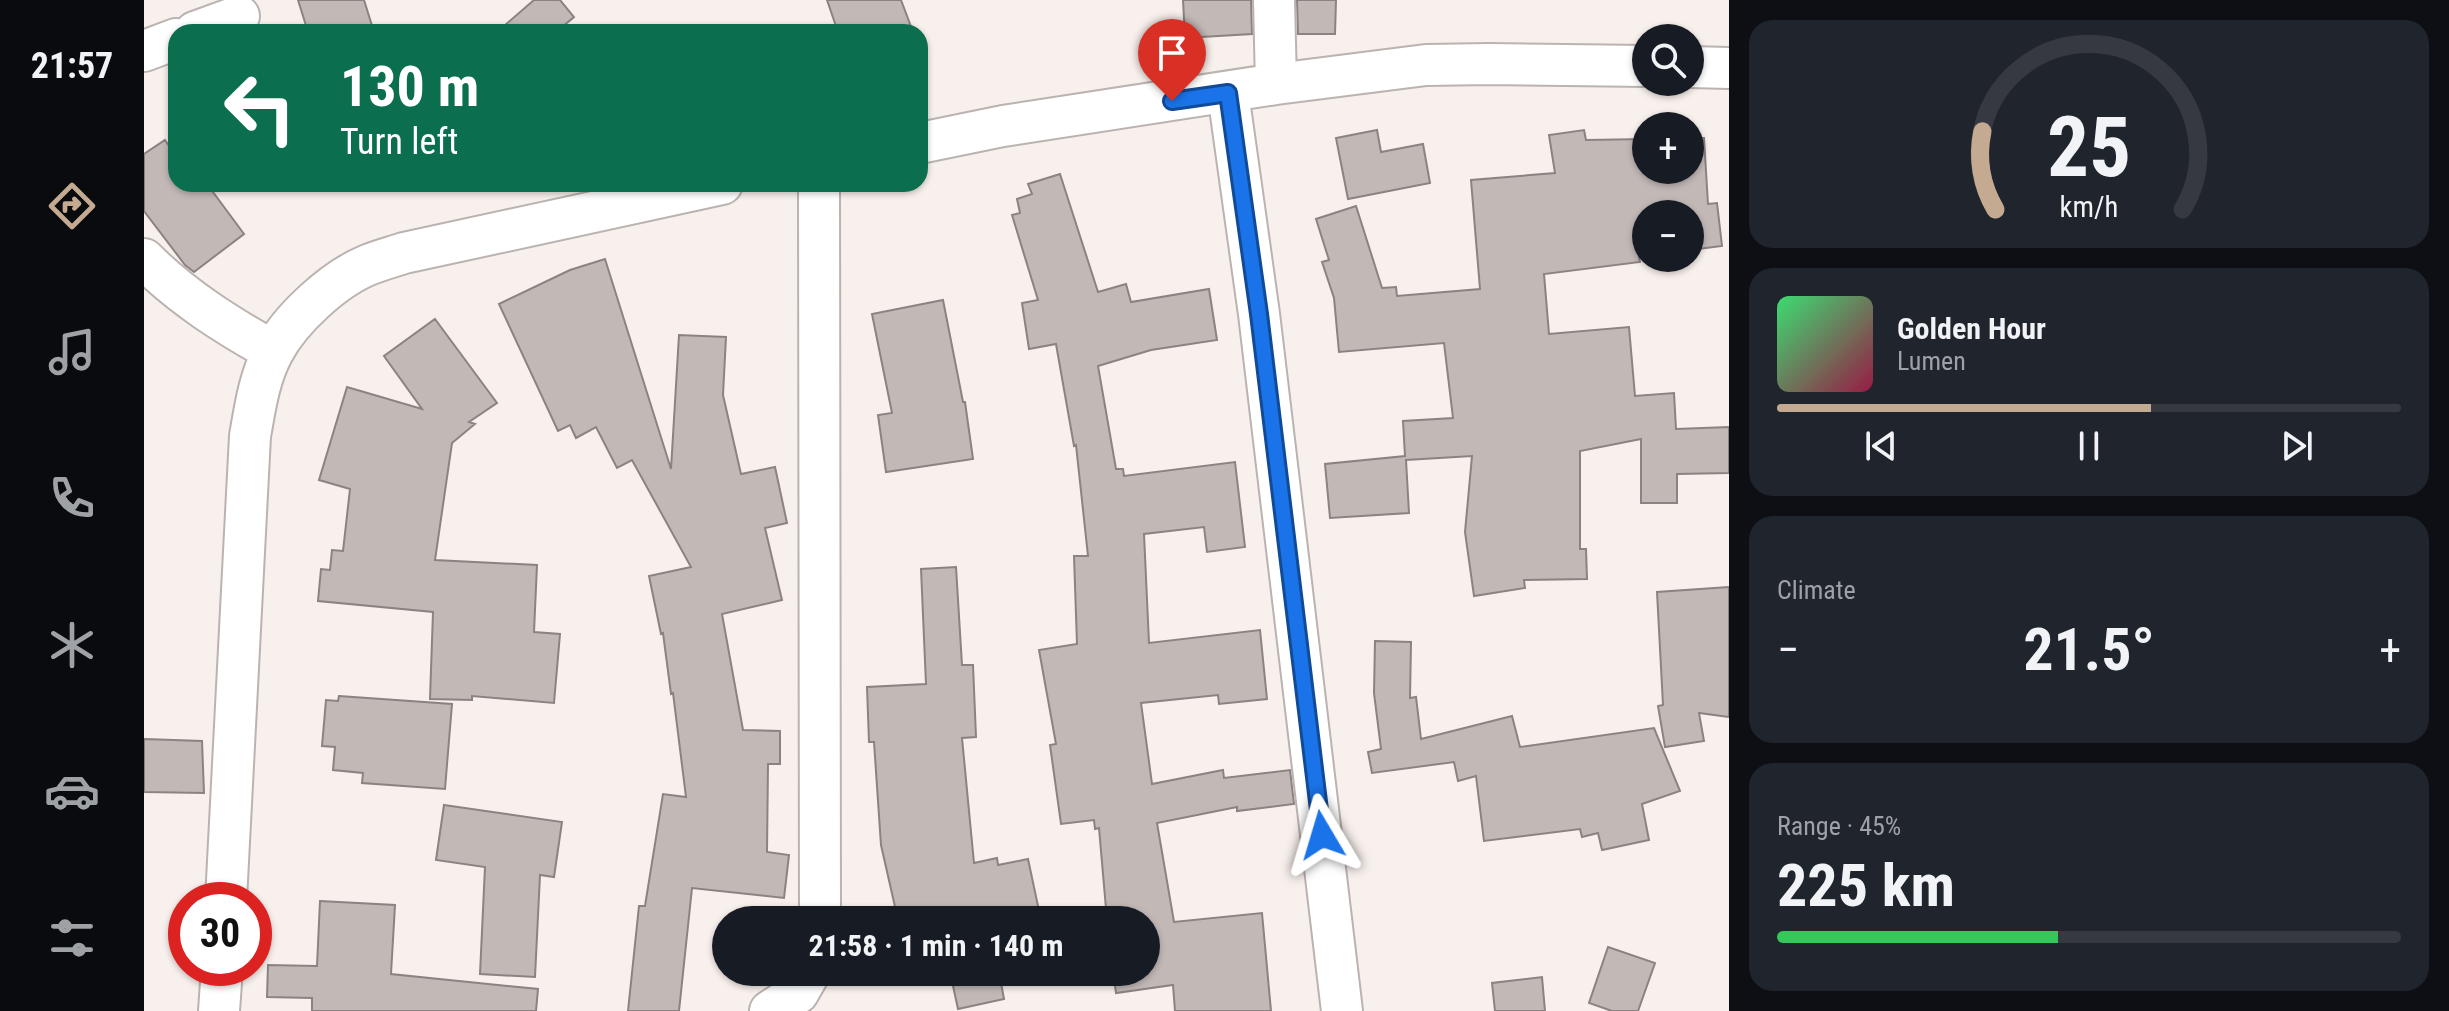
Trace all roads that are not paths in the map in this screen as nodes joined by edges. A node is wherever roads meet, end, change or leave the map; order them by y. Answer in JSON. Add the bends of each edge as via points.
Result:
{"nodes":[{"id":1,"x":1274,"y":0,"type":"edge"},
{"id":2,"x":239,"y":16,"type":"dead end"},
{"id":3,"x":217,"y":24,"type":"edge"},
{"id":4,"x":168,"y":42,"type":"edge"},
{"id":5,"x":144,"y":51,"type":"edge"},
{"id":6,"x":1632,"y":66,"type":"edge"},
{"id":7,"x":1704,"y":67,"type":"edge"},
{"id":8,"x":1729,"y":68,"type":"edge"},
{"id":9,"x":1276,"y":84,"type":"junction"},
{"id":10,"x":1228,"y":93,"type":"junction"},
{"id":11,"x":928,"y":141,"type":"edge"},
{"id":12,"x":685,"y":192,"type":"edge"},
{"id":13,"x":819,"y":192,"type":"edge"},
{"id":14,"x":144,"y":259,"type":"edge"},
{"id":15,"x":273,"y":351,"type":"junction"},
{"id":16,"x":227,"y":882,"type":"edge"},
{"id":17,"x":820,"y":906,"type":"edge"},
{"id":18,"x":221,"y":986,"type":"edge"},
{"id":19,"x":802,"y":986,"type":"edge"},
{"id":20,"x":219,"y":1011,"type":"edge"},
{"id":21,"x":770,"y":1011,"type":"edge"},
{"id":22,"x":1342,"y":1011,"type":"edge"}],
"edges":[{"from":1,"to":9,"type":"street"},
{"from":2,"to":3,"type":"street"},
{"from":4,"to":5,"type":"street"},
{"from":6,"to":9,"type":"street","via":[[1426,65]]},
{"from":7,"to":8,"type":"street"},
{"from":9,"to":10,"type":"street"},
{"from":10,"to":11,"type":"street"},
{"from":10,"to":22,"type":"street"},
{"from":12,"to":15,"type":"street","via":[[367,265],[300,316]]},
{"from":13,"to":17,"type":"street"},
{"from":14,"to":15,"type":"street","via":[[224,324]]},
{"from":15,"to":16,"type":"street","via":[[250,436]]},
{"from":18,"to":20,"type":"street"},
{"from":19,"to":21,"type":"street"}]}
